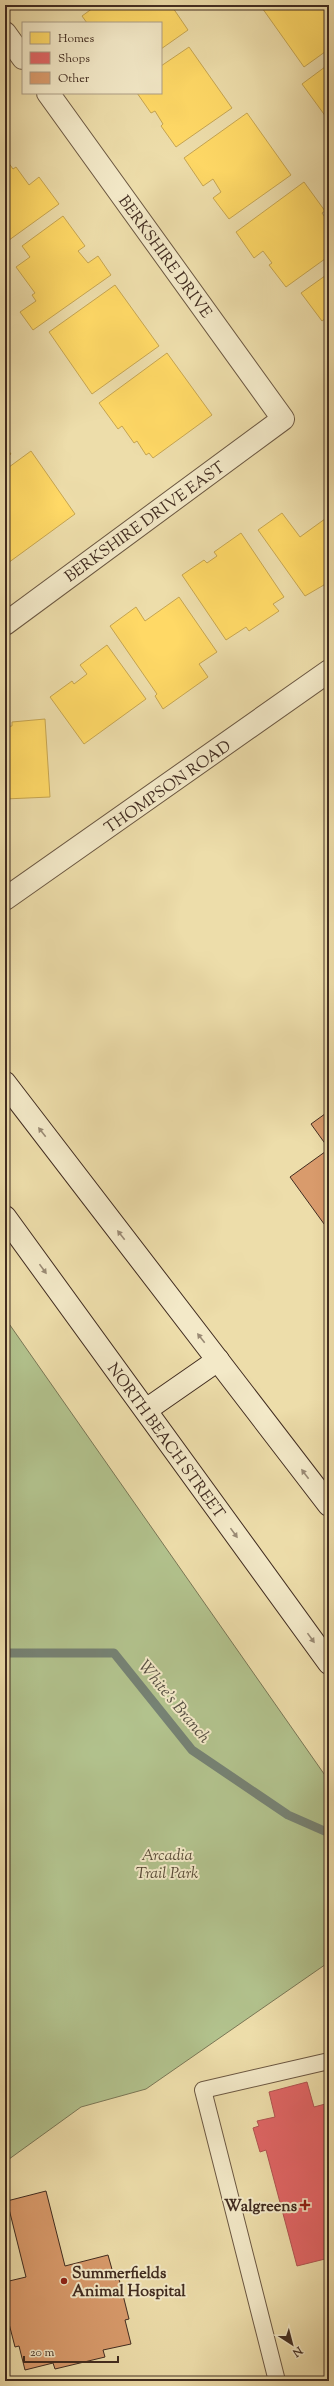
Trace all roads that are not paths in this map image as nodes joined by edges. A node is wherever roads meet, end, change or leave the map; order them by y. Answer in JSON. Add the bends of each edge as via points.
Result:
{"nodes":[{"id":1,"x":5,"y":33,"type":"edge"},
{"id":2,"x":22,"y":57,"type":"edge"},
{"id":3,"x":49,"y":94,"type":"edge"},
{"id":4,"x":283,"y":419,"type":"joint"},
{"id":5,"x":5,"y":624,"type":"edge"},
{"id":6,"x":329,"y":671,"type":"edge"},
{"id":7,"x":5,"y":899,"type":"edge"},
{"id":8,"x":5,"y":1084,"type":"edge"},
{"id":9,"x":5,"y":1217,"type":"edge"},
{"id":10,"x":218,"y":1360,"type":"junction"},
{"id":11,"x":146,"y":1410,"type":"junction"},
{"id":12,"x":329,"y":1505,"type":"edge"},
{"id":13,"x":329,"y":1663,"type":"edge"},
{"id":14,"x":329,"y":2061,"type":"edge"},
{"id":15,"x":277,"y":2381,"type":"edge"}],
"edges":[{"from":1,"to":2,"type":"street"},
{"from":3,"to":4,"type":"street","name":"BERKSHIRE DRIVE"},
{"from":4,"to":5,"type":"street","name":"BERKSHIRE DRIVE EAST"},
{"from":6,"to":7,"type":"street","name":"THOMPSON ROAD"},
{"from":10,"to":8,"type":"street","one_way":true},
{"from":9,"to":11,"type":"street","name":"NORTH BEACH STREET","one_way":true},
{"from":10,"to":11,"type":"street"},
{"from":12,"to":10,"type":"street","one_way":true},
{"from":11,"to":13,"type":"street","name":"NORTH BEACH STREET","one_way":true},
{"from":14,"to":15,"type":"lane","via":[[203,2090]]}]}
